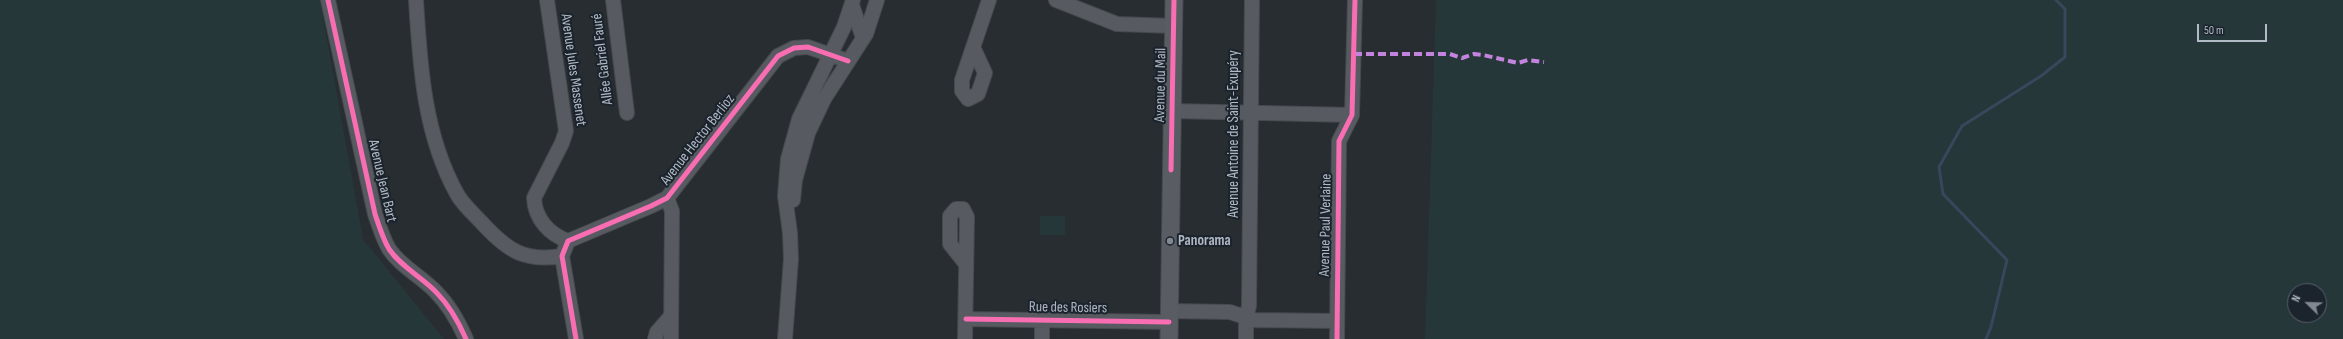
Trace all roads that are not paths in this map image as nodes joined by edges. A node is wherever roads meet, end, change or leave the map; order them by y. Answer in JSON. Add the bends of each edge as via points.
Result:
{"nodes":[{"id":1,"x":328,"y":0,"type":"edge"},
{"id":2,"x":416,"y":0,"type":"edge"},
{"id":3,"x":547,"y":0,"type":"edge"},
{"id":4,"x":613,"y":0,"type":"edge"},
{"id":5,"x":877,"y":0,"type":"edge"},
{"id":6,"x":989,"y":0,"type":"edge"},
{"id":7,"x":1057,"y":0,"type":"edge"},
{"id":8,"x":1174,"y":0,"type":"edge"},
{"id":9,"x":1252,"y":0,"type":"edge"},
{"id":10,"x":1355,"y":0,"type":"edge"},
{"id":11,"x":853,"y":3,"type":"edge"},
{"id":12,"x":1174,"y":26,"type":"junction"},
{"id":13,"x":863,"y":38,"type":"junction"},
{"id":14,"x":973,"y":47,"type":"dead end"},
{"id":15,"x":831,"y":54,"type":"junction"},
{"id":16,"x":848,"y":61,"type":"junction"},
{"id":17,"x":1172,"y":111,"type":"junction"},
{"id":18,"x":627,"y":113,"type":"dead end"},
{"id":19,"x":1252,"y":113,"type":"junction"},
{"id":20,"x":1346,"y":115,"type":"junction"},
{"id":21,"x":667,"y":198,"type":"junction"},
{"id":22,"x":790,"y":233,"type":"junction"},
{"id":23,"x":568,"y":241,"type":"junction"},
{"id":24,"x":562,"y":256,"type":"junction"},
{"id":25,"x":791,"y":259,"type":"junction"},
{"id":26,"x":966,"y":264,"type":"dead end"},
{"id":27,"x":671,"y":316,"type":"junction"},
{"id":28,"x":1169,"y":316,"type":"junction"},
{"id":29,"x":966,"y":319,"type":"junction"},
{"id":30,"x":1042,"y":320,"type":"junction"},
{"id":31,"x":1242,"y":321,"type":"junction"},
{"id":32,"x":1337,"y":321,"type":"junction"},
{"id":33,"x":466,"y":339,"type":"edge"},
{"id":34,"x":576,"y":339,"type":"edge"},
{"id":35,"x":655,"y":339,"type":"edge"},
{"id":36,"x":671,"y":339,"type":"edge"},
{"id":37,"x":785,"y":339,"type":"edge"},
{"id":38,"x":794,"y":339,"type":"edge"},
{"id":39,"x":965,"y":339,"type":"edge"},
{"id":40,"x":1042,"y":339,"type":"edge"},
{"id":41,"x":1169,"y":339,"type":"edge"},
{"id":42,"x":1246,"y":339,"type":"edge"},
{"id":43,"x":1337,"y":339,"type":"edge"}],
"edges":[{"from":1,"to":33,"type":"street","name":"Avenue Jean Bart","via":[[375,214],[381,230],[398,260],[437,293],[448,307]]},
{"from":2,"to":24,"type":"street","via":[[420,70],[426,105],[440,155],[458,196],[497,240],[518,253],[531,258]]},
{"from":3,"to":23,"type":"street","name":"Avenue Jules Massenet","via":[[566,131],[534,198],[534,207],[536,216],[560,238]]},
{"from":4,"to":18,"type":"street","name":"Allée Gabriel Fauré"},
{"from":5,"to":13,"type":"street"},
{"from":6,"to":14,"type":"street"},
{"from":7,"to":12,"type":"street","via":[[1117,24]]},
{"from":8,"to":12,"type":"main road","name":"Avenue du Mail"},
{"from":9,"to":19,"type":"street","name":"Avenue Antoine de Saint-Exupéry"},
{"from":10,"to":20,"type":"street"},
{"from":11,"to":13,"type":"street"},
{"from":11,"to":15,"type":"street"},
{"from":12,"to":17,"type":"main road","name":"Avenue du Mail"},
{"from":13,"to":16,"type":"street"},
{"from":15,"to":16,"type":"street","name":"Avenue Hector Berlioz"},
{"from":15,"to":21,"type":"street","name":"Avenue Hector Berlioz","via":[[808,47],[794,48],[778,56]]},
{"from":15,"to":22,"type":"street","via":[[799,118],[790,153],[785,196]]},
{"from":16,"to":22,"type":"street","via":[[824,99],[808,132],[795,180]]},
{"from":17,"to":19,"type":"street"},
{"from":17,"to":28,"type":"main road","name":"Avenue du Mail"},
{"from":19,"to":20,"type":"street"},
{"from":19,"to":31,"type":"street","name":"Avenue Antoine de Saint-Exupéry","via":[[1250,306]]},
{"from":20,"to":32,"type":"street","name":"Avenue Paul Verlaine","via":[[1339,141]]},
{"from":21,"to":23,"type":"street","name":"Avenue Hector Berlioz"},
{"from":21,"to":27,"type":"street","via":[[672,211]]},
{"from":22,"to":25,"type":"street"},
{"from":23,"to":24,"type":"street"},
{"from":24,"to":34,"type":"street"},
{"from":25,"to":37,"type":"street"},
{"from":25,"to":38,"type":"street","via":[[796,276]]},
{"from":26,"to":29,"type":"street"},
{"from":27,"to":35,"type":"street","via":[[656,332]]},
{"from":27,"to":36,"type":"street"},
{"from":28,"to":30,"type":"street","name":"Rue des Rosiers"},
{"from":28,"to":31,"type":"street","name":"Rue des Rosiers","via":[[1230,312]]},
{"from":28,"to":41,"type":"main road","name":"Avenue du Mail"},
{"from":29,"to":30,"type":"street","name":"Rue des Rosiers"},
{"from":29,"to":39,"type":"street"},
{"from":30,"to":40,"type":"street"},
{"from":31,"to":32,"type":"street","name":"Rue des Rosiers"},
{"from":31,"to":42,"type":"street","name":"Avenue Antoine de Saint-Exupéry"},
{"from":32,"to":43,"type":"street","name":"Avenue Paul Verlaine"}]}
